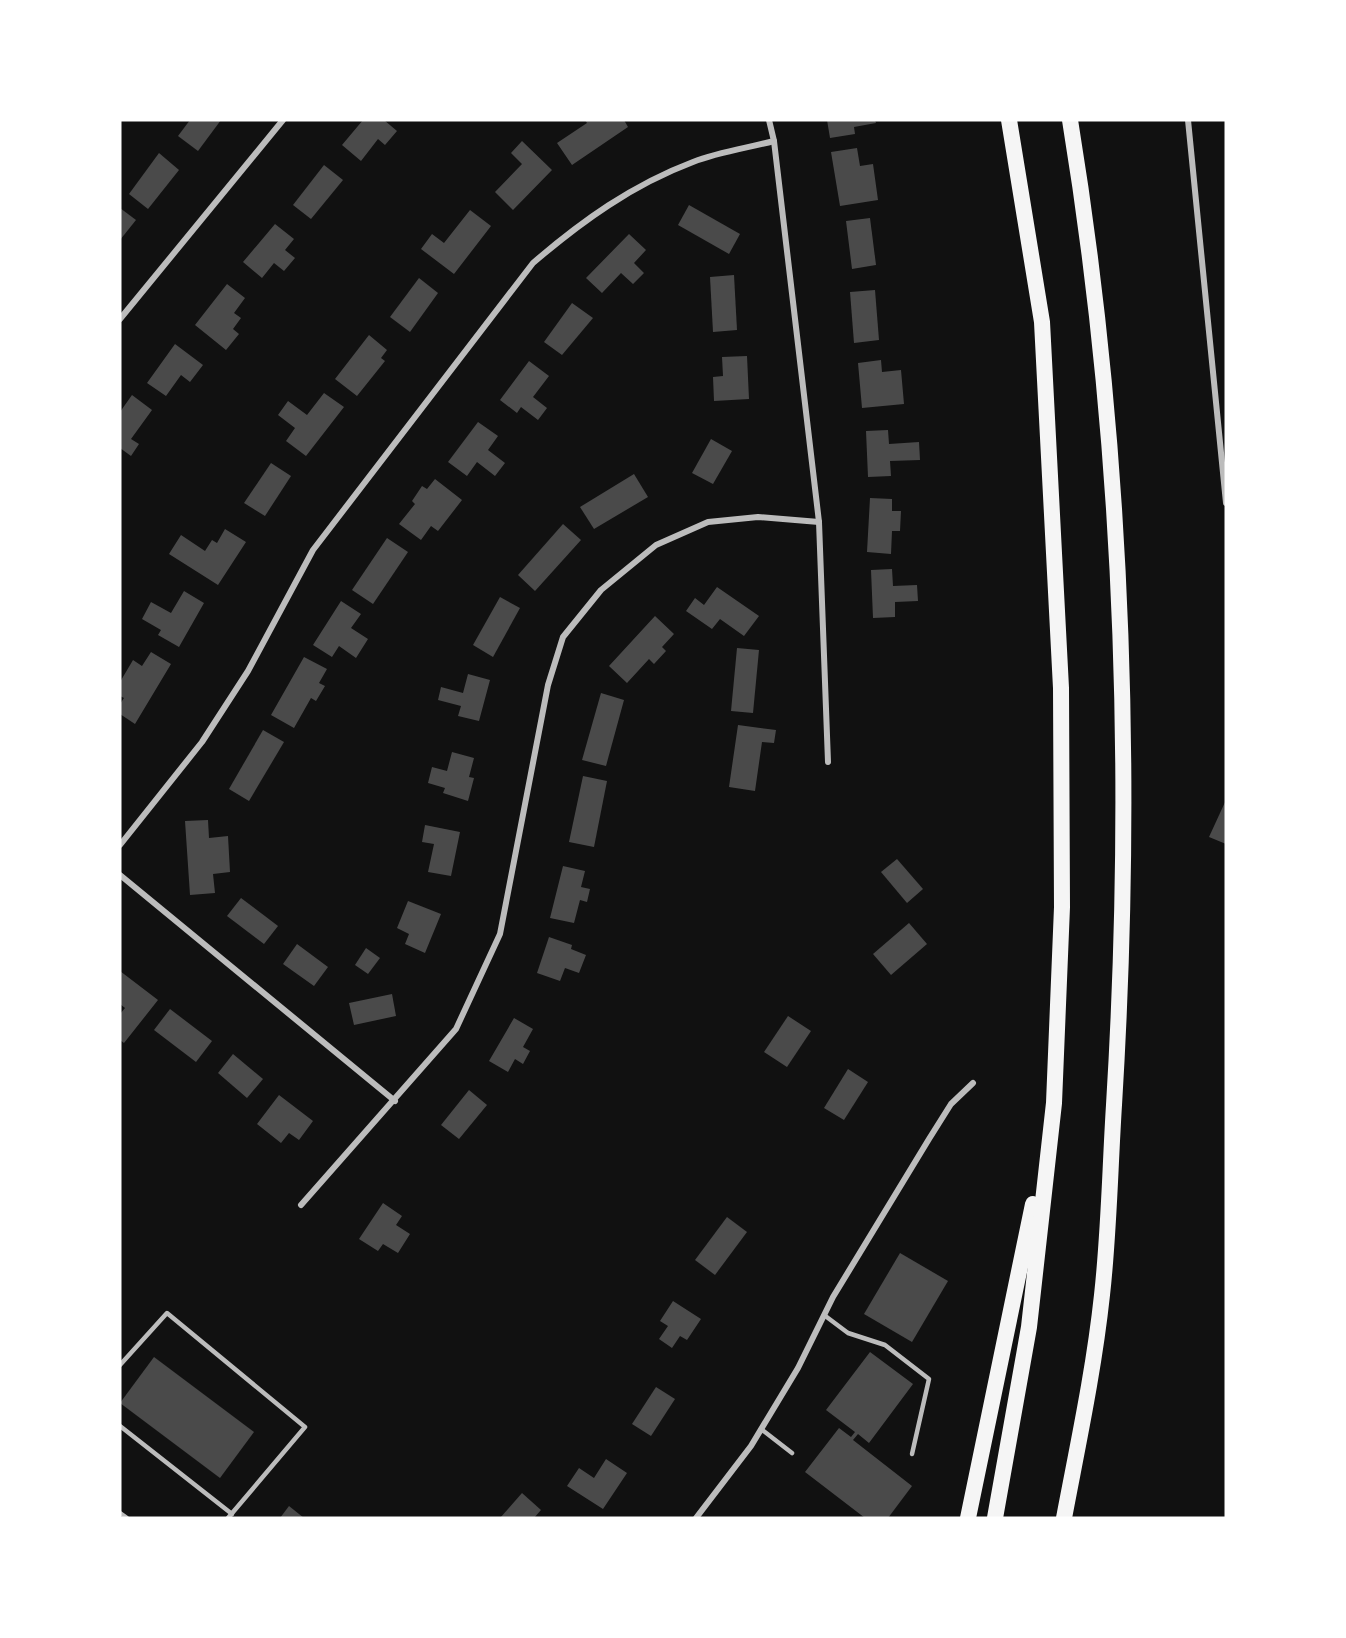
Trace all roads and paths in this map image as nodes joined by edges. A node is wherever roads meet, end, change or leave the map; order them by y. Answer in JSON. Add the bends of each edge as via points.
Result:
{"nodes":[{"id":1,"x":284,"y":120,"type":"edge"},
{"id":2,"x":768,"y":120,"type":"edge"},
{"id":3,"x":1010,"y":120,"type":"edge"},
{"id":4,"x":1070,"y":120,"type":"edge"},
{"id":5,"x":1188,"y":120,"type":"edge"},
{"id":6,"x":774,"y":141,"type":"junction"},
{"id":7,"x":120,"y":319,"type":"edge"},
{"id":8,"x":1226,"y":503,"type":"edge"},
{"id":9,"x":819,"y":522,"type":"junction"},
{"id":10,"x":828,"y":762,"type":"dead end"},
{"id":11,"x":120,"y":845,"type":"edge"},
{"id":12,"x":120,"y":876,"type":"edge"},
{"id":13,"x":973,"y":1083,"type":"dead end"},
{"id":14,"x":395,"y":1101,"type":"junction"},
{"id":15,"x":1054,"y":1103,"type":"junction"},
{"id":16,"x":301,"y":1205,"type":"dead end"},
{"id":17,"x":824,"y":1315,"type":"junction"},
{"id":18,"x":120,"y":1365,"type":"edge"},
{"id":19,"x":120,"y":1426,"type":"edge"},
{"id":20,"x":761,"y":1429,"type":"junction"},
{"id":21,"x":1078,"y":1442,"type":"junction"},
{"id":22,"x":792,"y":1453,"type":"dead end"},
{"id":23,"x":912,"y":1454,"type":"dead end"},
{"id":24,"x":120,"y":1513,"type":"edge"},
{"id":25,"x":230,"y":1516,"type":"edge"},
{"id":26,"x":127,"y":1518,"type":"edge"},
{"id":27,"x":696,"y":1518,"type":"edge"},
{"id":28,"x":968,"y":1518,"type":"edge"},
{"id":29,"x":995,"y":1518,"type":"edge"},
{"id":30,"x":1064,"y":1518,"type":"edge"},
{"id":31,"x":1070,"y":1518,"type":"edge"}],
"edges":[{"from":1,"to":7,"type":"street"},
{"from":2,"to":6,"type":"street"},
{"from":3,"to":15,"type":"highway","via":[[1042,322],[1055,547],[1061,688],[1062,907]]},
{"from":4,"to":21,"type":"highway","via":[[1086,219],[1115,526],[1122,717],[1122,978],[1102,1296]]},
{"from":5,"to":8,"type":"street"},
{"from":6,"to":9,"type":"street"},
{"from":6,"to":11,"type":"street","via":[[694,161],[635,187],[570,231],[533,263],[313,550],[248,671],[202,742]]},
{"from":9,"to":10,"type":"street"},
{"from":9,"to":14,"type":"street","via":[[758,517],[708,522],[656,545],[601,590],[563,637],[548,685],[500,934],[456,1029]]},
{"from":12,"to":14,"type":"street"},
{"from":13,"to":17,"type":"street","via":[[951,1104]]},
{"from":14,"to":16,"type":"street"},
{"from":15,"to":28,"type":"highway"},
{"from":15,"to":29,"type":"highway","via":[[1029,1327]]},
{"from":17,"to":20,"type":"street"},
{"from":17,"to":23,"type":"lane","via":[[848,1333],[885,1345],[929,1379]]},
{"from":18,"to":25,"type":"lane","via":[[167,1313],[305,1427]]},
{"from":19,"to":25,"type":"lane"},
{"from":20,"to":22,"type":"lane"},
{"from":20,"to":27,"type":"street"},
{"from":21,"to":30,"type":"highway"},
{"from":21,"to":31,"type":"highway"},
{"from":24,"to":26,"type":"lane"}]}
